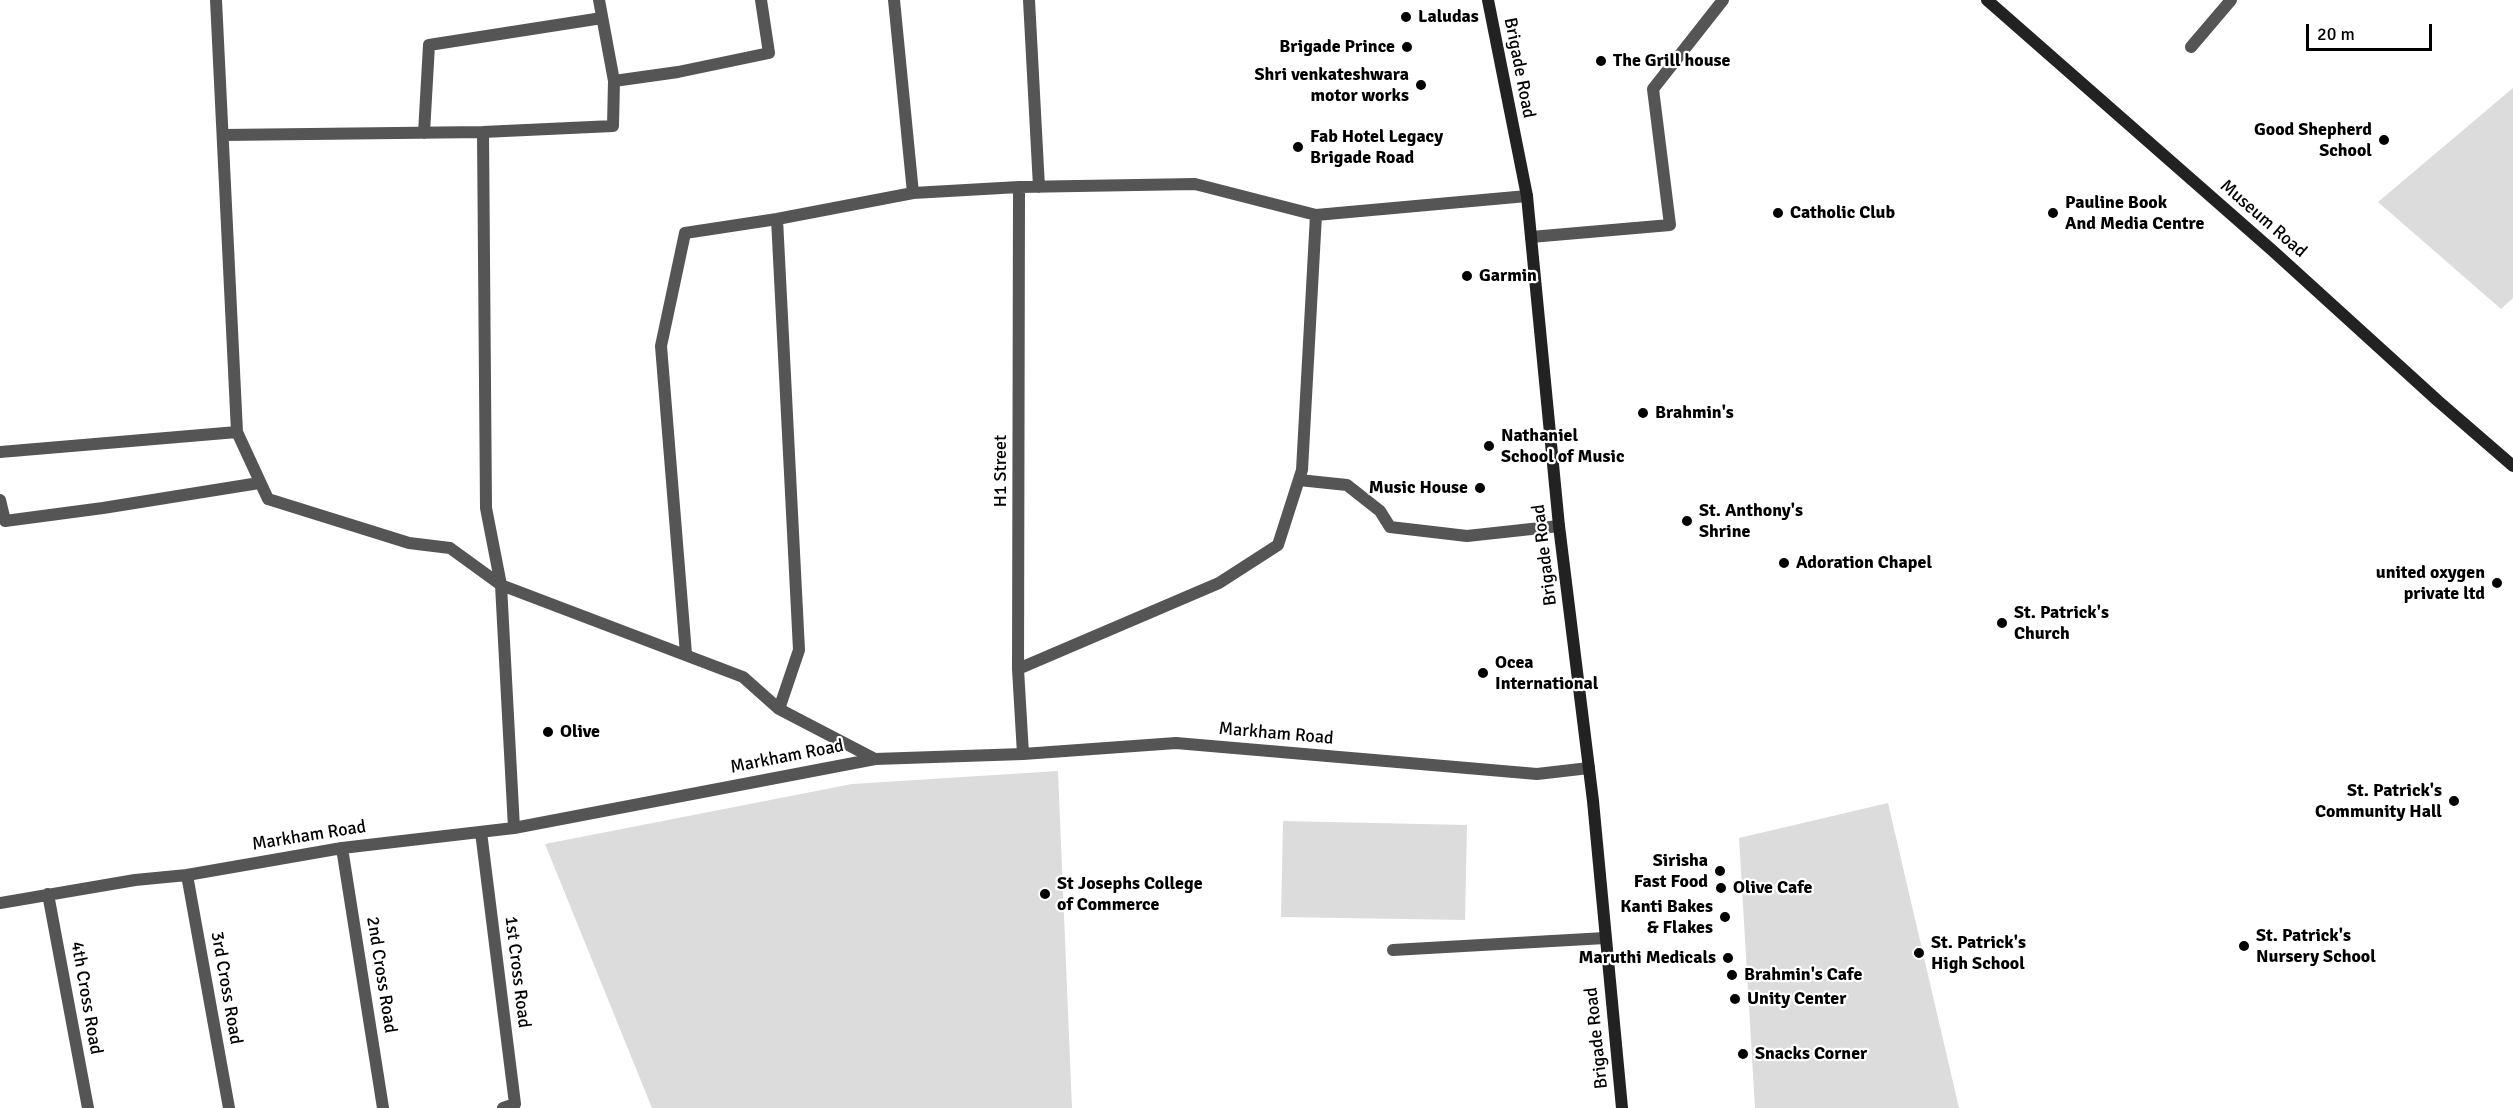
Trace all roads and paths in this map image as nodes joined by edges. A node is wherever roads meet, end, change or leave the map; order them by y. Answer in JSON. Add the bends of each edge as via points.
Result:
{"nodes":[{"id":1,"x":216,"y":0,"type":"edge"},
{"id":2,"x":599,"y":0,"type":"edge"},
{"id":3,"x":760,"y":0,"type":"edge"},
{"id":4,"x":894,"y":0,"type":"edge"},
{"id":5,"x":1029,"y":0,"type":"edge"},
{"id":6,"x":1488,"y":0,"type":"edge"},
{"id":7,"x":1987,"y":0,"type":"edge"},
{"id":8,"x":2231,"y":0,"type":"edge"},
{"id":9,"x":1720,"y":4,"type":"edge"},
{"id":10,"x":602,"y":18,"type":"junction"},
{"id":11,"x":2191,"y":47,"type":"dead end"},
{"id":12,"x":614,"y":81,"type":"junction"},
{"id":13,"x":483,"y":132,"type":"junction"},
{"id":14,"x":424,"y":133,"type":"junction"},
{"id":15,"x":223,"y":135,"type":"junction"},
{"id":16,"x":1018,"y":187,"type":"junction"},
{"id":17,"x":1039,"y":187,"type":"junction"},
{"id":18,"x":912,"y":193,"type":"junction"},
{"id":19,"x":1527,"y":196,"type":"junction"},
{"id":20,"x":1316,"y":215,"type":"junction"},
{"id":21,"x":777,"y":219,"type":"junction"},
{"id":22,"x":1531,"y":237,"type":"junction"},
{"id":23,"x":237,"y":432,"type":"junction"},
{"id":24,"x":0,"y":452,"type":"edge"},
{"id":25,"x":2513,"y":466,"type":"edge"},
{"id":26,"x":1299,"y":480,"type":"junction"},
{"id":27,"x":259,"y":483,"type":"junction"},
{"id":28,"x":0,"y":500,"type":"edge"},
{"id":29,"x":1559,"y":526,"type":"junction"},
{"id":30,"x":501,"y":585,"type":"junction"},
{"id":31,"x":686,"y":654,"type":"junction"},
{"id":32,"x":1018,"y":669,"type":"junction"},
{"id":33,"x":779,"y":709,"type":"junction"},
{"id":34,"x":1023,"y":754,"type":"junction"},
{"id":35,"x":875,"y":759,"type":"junction"},
{"id":36,"x":1589,"y":768,"type":"junction"},
{"id":37,"x":514,"y":828,"type":"junction"},
{"id":38,"x":481,"y":832,"type":"junction"},
{"id":39,"x":342,"y":848,"type":"junction"},
{"id":40,"x":187,"y":875,"type":"junction"},
{"id":41,"x":48,"y":894,"type":"junction"},
{"id":42,"x":0,"y":903,"type":"edge"},
{"id":43,"x":1605,"y":938,"type":"junction"},
{"id":44,"x":1393,"y":950,"type":"dead end"},
{"id":45,"x":88,"y":1108,"type":"edge"},
{"id":46,"x":229,"y":1108,"type":"edge"},
{"id":47,"x":384,"y":1108,"type":"edge"},
{"id":48,"x":503,"y":1108,"type":"edge"},
{"id":49,"x":1622,"y":1108,"type":"edge"}],
"edges":[{"from":1,"to":15,"type":"street"},
{"from":2,"to":10,"type":"street"},
{"from":3,"to":12,"type":"street","via":[[769,53]]},
{"from":4,"to":18,"type":"street"},
{"from":5,"to":17,"type":"street"},
{"from":6,"to":19,"type":"main road","name":"Brigade Road"},
{"from":7,"to":25,"type":"main road","name":"Museum Road"},
{"from":8,"to":11,"type":"street"},
{"from":9,"to":22,"type":"street","via":[[1653,89],[1670,225]]},
{"from":10,"to":12,"type":"street"},
{"from":10,"to":14,"type":"street","via":[[429,45]]},
{"from":12,"to":13,"type":"street","via":[[613,126]]},
{"from":13,"to":14,"type":"street"},
{"from":13,"to":30,"type":"street","via":[[486,508]]},
{"from":14,"to":15,"type":"street"},
{"from":15,"to":23,"type":"street"},
{"from":16,"to":17,"type":"street"},
{"from":16,"to":18,"type":"street"},
{"from":16,"to":32,"type":"street","name":"H1 Street"},
{"from":17,"to":20,"type":"street","via":[[1195,184]]},
{"from":18,"to":21,"type":"street"},
{"from":19,"to":20,"type":"street"},
{"from":19,"to":22,"type":"main road","name":"Brigade Road"},
{"from":20,"to":26,"type":"street"},
{"from":21,"to":31,"type":"street","via":[[685,233],[661,346]]},
{"from":21,"to":33,"type":"street","via":[[799,650]]},
{"from":22,"to":29,"type":"main road","name":"Brigade Road"},
{"from":23,"to":24,"type":"street"},
{"from":23,"to":27,"type":"street"},
{"from":26,"to":29,"type":"street","via":[[1347,485],[1380,510],[1390,527],[1467,536]]},
{"from":26,"to":32,"type":"street","via":[[1278,545],[1219,583]]},
{"from":27,"to":28,"type":"street","via":[[5,521]]},
{"from":27,"to":30,"type":"street","via":[[268,499],[409,543],[450,548]]},
{"from":29,"to":36,"type":"main road","name":"Brigade Road"},
{"from":30,"to":31,"type":"street"},
{"from":30,"to":37,"type":"street"},
{"from":31,"to":33,"type":"street","via":[[743,677]]},
{"from":32,"to":34,"type":"street","name":"H1 Street"},
{"from":33,"to":35,"type":"street"},
{"from":34,"to":35,"type":"street","name":"Markham Road"},
{"from":34,"to":36,"type":"street","name":"Markham Road","via":[[1176,743],[1537,774]]},
{"from":35,"to":37,"type":"street","name":"Markham Road"},
{"from":36,"to":43,"type":"main road","name":"Brigade Road"},
{"from":37,"to":38,"type":"street","name":"Markham Road"},
{"from":38,"to":39,"type":"street","name":"Markham Road"},
{"from":38,"to":48,"type":"street","name":"1st Cross Road","via":[[515,1104]]},
{"from":39,"to":40,"type":"street","name":"Markham Road"},
{"from":39,"to":47,"type":"street","name":"2nd Cross Road"},
{"from":40,"to":41,"type":"street","name":"Markham Road"},
{"from":40,"to":46,"type":"street","name":"3rd Cross Road"},
{"from":41,"to":42,"type":"street","name":"Markham Road"},
{"from":41,"to":45,"type":"street","name":"4th Cross Road"},
{"from":43,"to":44,"type":"street"},
{"from":43,"to":49,"type":"main road","name":"Brigade Road"}]}
